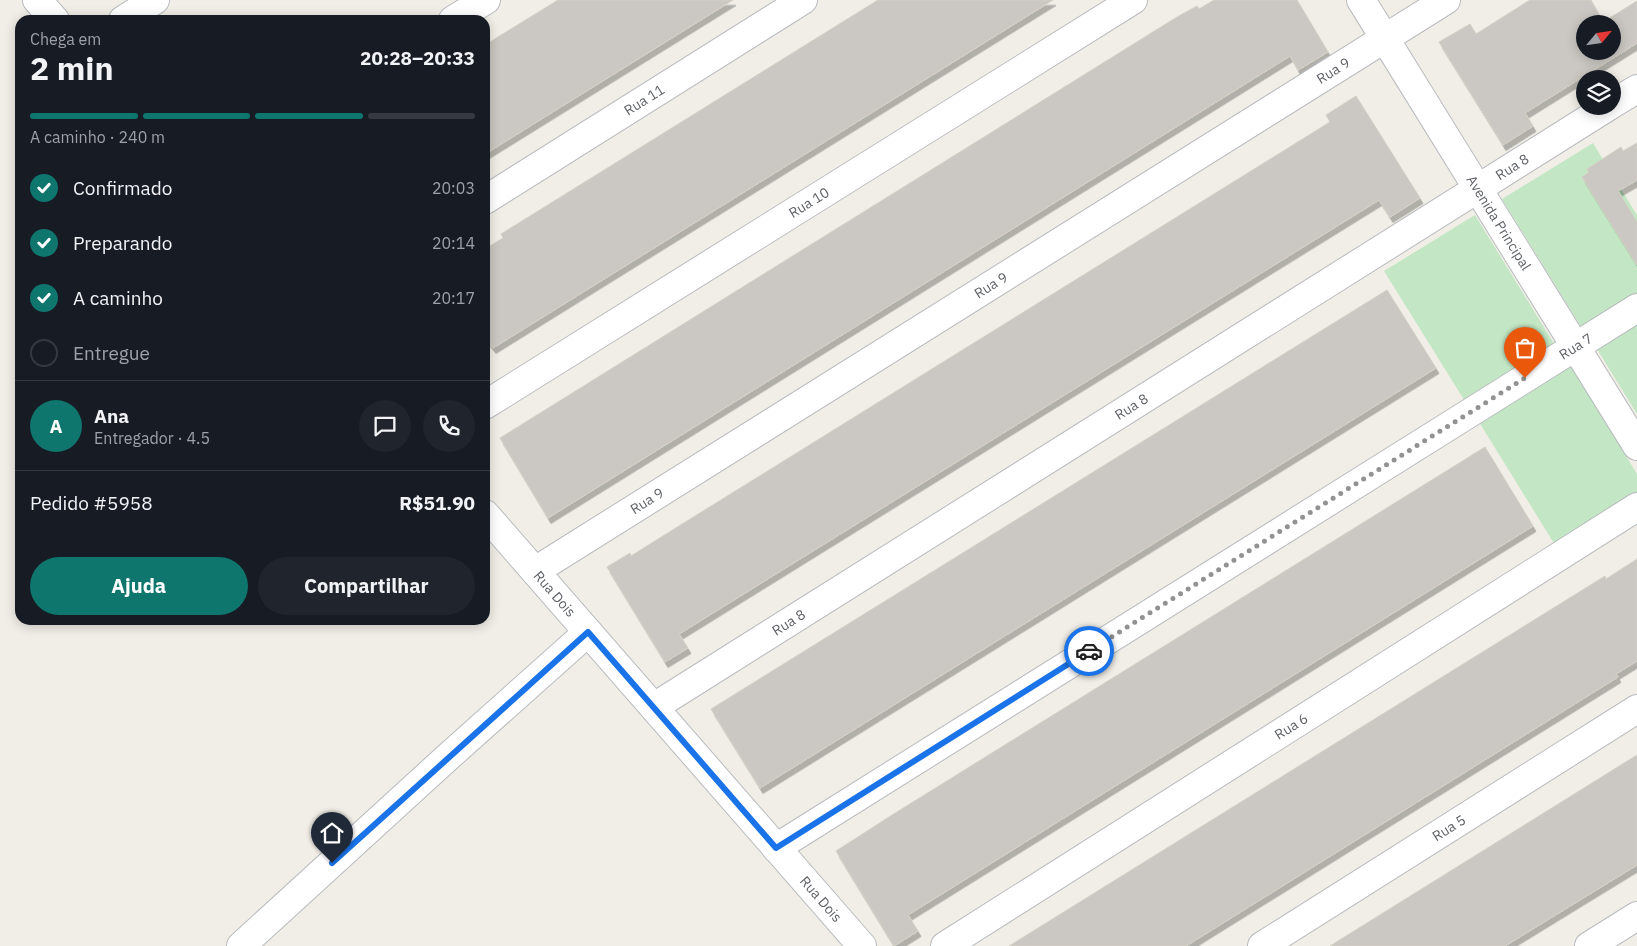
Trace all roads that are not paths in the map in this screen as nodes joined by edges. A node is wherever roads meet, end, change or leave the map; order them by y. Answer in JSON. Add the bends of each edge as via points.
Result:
{"nodes":[{"id":1,"x":37,"y":0,"type":"edge"},
{"id":2,"x":155,"y":0,"type":"edge"},
{"id":3,"x":486,"y":0,"type":"edge"},
{"id":4,"x":804,"y":0,"type":"edge"},
{"id":5,"x":1133,"y":0,"type":"edge"},
{"id":6,"x":1361,"y":0,"type":"edge"},
{"id":7,"x":1446,"y":0,"type":"edge"},
{"id":8,"x":50,"y":15,"type":"edge"},
{"id":9,"x":130,"y":15,"type":"edge"},
{"id":10,"x":462,"y":15,"type":"edge"},
{"id":11,"x":1384,"y":38,"type":"junction"},
{"id":12,"x":1637,"y":89,"type":"edge"},
{"id":13,"x":1621,"y":99,"type":"edge"},
{"id":14,"x":1595,"y":115,"type":"edge"},
{"id":15,"x":1478,"y":188,"type":"junction"},
{"id":16,"x":490,"y":197,"type":"edge"},
{"id":17,"x":1637,"y":308,"type":"edge"},
{"id":18,"x":1575,"y":346,"type":"junction"},
{"id":19,"x":490,"y":402,"type":"edge"},
{"id":20,"x":1637,"y":446,"type":"edge"},
{"id":21,"x":1637,"y":507,"type":"edge"},
{"id":22,"x":490,"y":520,"type":"edge"},
{"id":23,"x":535,"y":571,"type":"junction"},
{"id":24,"x":588,"y":632,"type":"junction"},
{"id":25,"x":654,"y":708,"type":"junction"},
{"id":26,"x":1637,"y":709,"type":"edge"},
{"id":27,"x":776,"y":848,"type":"junction"},
{"id":28,"x":1637,"y":916,"type":"edge"},
{"id":29,"x":245,"y":945,"type":"edge"},
{"id":30,"x":862,"y":946,"type":"edge"},
{"id":31,"x":944,"y":946,"type":"edge"},
{"id":32,"x":1262,"y":946,"type":"edge"},
{"id":33,"x":1589,"y":946,"type":"edge"}],
"edges":[{"from":1,"to":8,"type":"street"},
{"from":2,"to":9,"type":"street"},
{"from":3,"to":10,"type":"street"},
{"from":4,"to":16,"type":"street","name":"Rua 11"},
{"from":5,"to":19,"type":"street","name":"Rua 10"},
{"from":6,"to":11,"type":"street","name":"Avenida Principal"},
{"from":7,"to":11,"type":"street","name":"Rua 9"},
{"from":11,"to":15,"type":"street","name":"Avenida Principal"},
{"from":11,"to":23,"type":"street","name":"Rua 9"},
{"from":12,"to":13,"type":"street"},
{"from":14,"to":15,"type":"street","name":"Rua 8"},
{"from":15,"to":18,"type":"street","name":"Avenida Principal"},
{"from":15,"to":25,"type":"street","name":"Rua 8"},
{"from":17,"to":18,"type":"street","name":"Rua 7"},
{"from":18,"to":20,"type":"street","name":"Avenida Principal"},
{"from":18,"to":27,"type":"street","name":"Rua 7"},
{"from":21,"to":31,"type":"street","name":"Rua 6"},
{"from":22,"to":23,"type":"street","name":"Rua Dois"},
{"from":23,"to":24,"type":"street","name":"Rua Dois"},
{"from":24,"to":25,"type":"street","name":"Rua Dois"},
{"from":24,"to":29,"type":"street"},
{"from":25,"to":27,"type":"street","name":"Rua Dois"},
{"from":26,"to":32,"type":"street","name":"Rua 5"},
{"from":27,"to":30,"type":"street","name":"Rua Dois"},
{"from":28,"to":33,"type":"street"}]}
